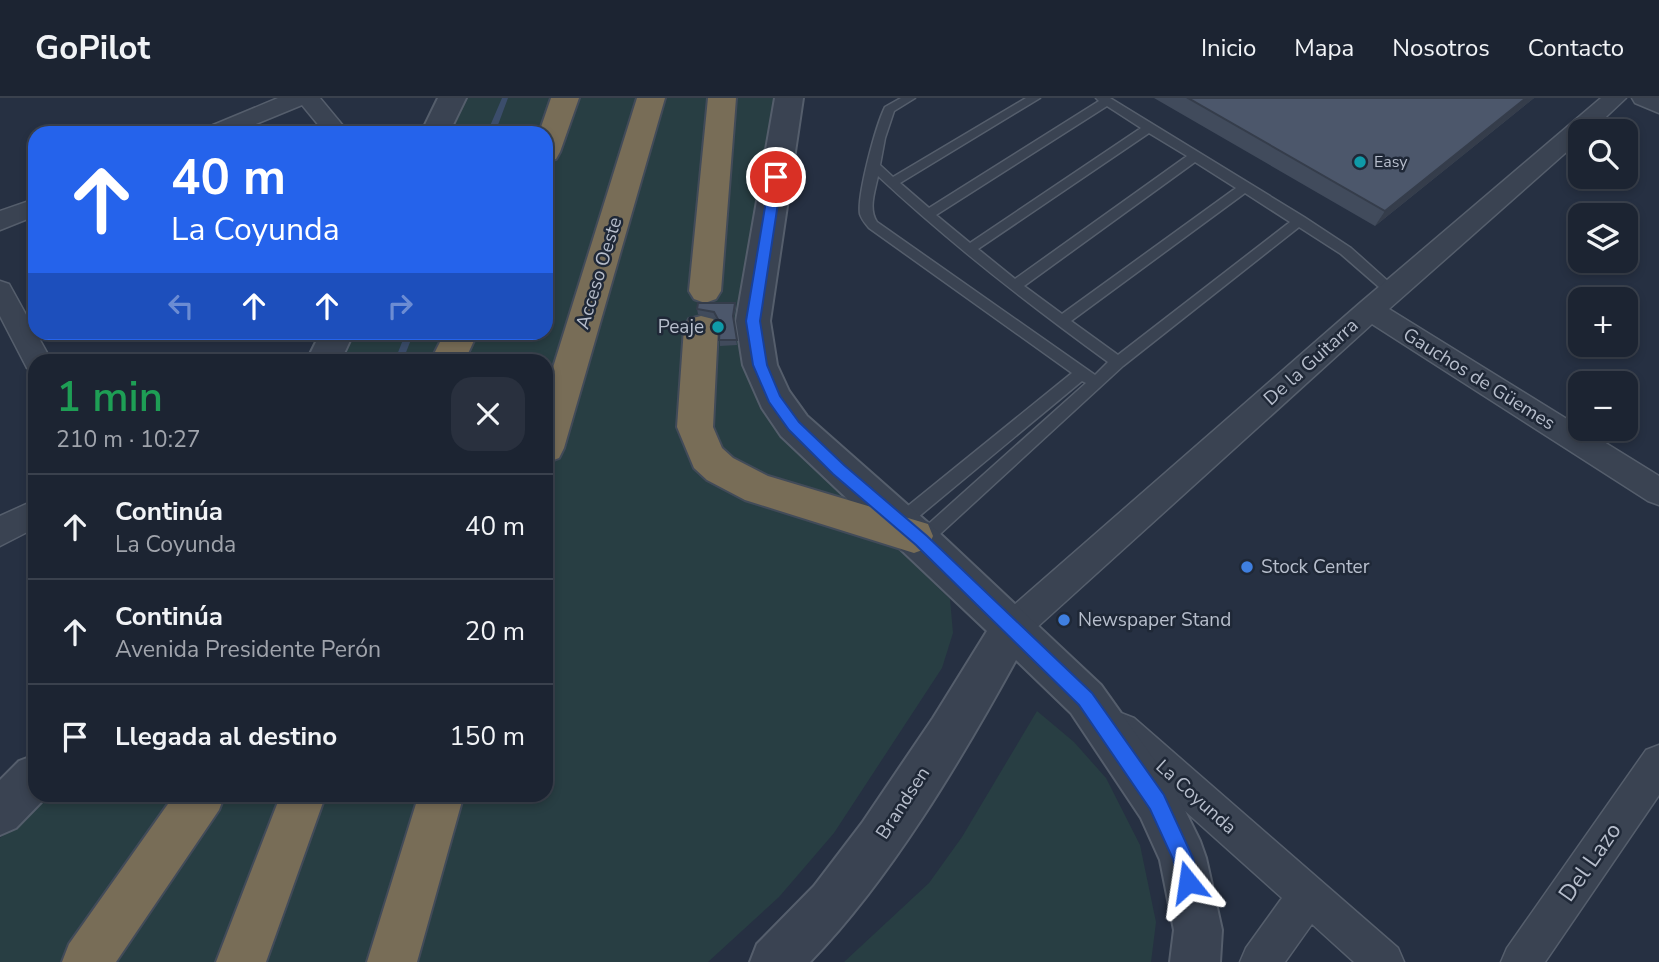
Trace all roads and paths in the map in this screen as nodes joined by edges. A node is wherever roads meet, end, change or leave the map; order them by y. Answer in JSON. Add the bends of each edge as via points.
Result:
{"nodes":[{"id":1,"x":298,"y":98,"type":"edge"},
{"id":2,"x":308,"y":98,"type":"edge"},
{"id":3,"x":452,"y":98,"type":"edge"},
{"id":4,"x":565,"y":98,"type":"edge"},
{"id":5,"x":651,"y":98,"type":"edge"},
{"id":6,"x":722,"y":98,"type":"edge"},
{"id":7,"x":789,"y":98,"type":"edge"},
{"id":8,"x":909,"y":98,"type":"edge"},
{"id":9,"x":1034,"y":98,"type":"edge"},
{"id":10,"x":1615,"y":98,"type":"edge"},
{"id":11,"x":1643,"y":98,"type":"edge"},
{"id":12,"x":1104,"y":100,"type":"edge"},
{"id":13,"x":1659,"y":106,"type":"edge"},
{"id":14,"x":231,"y":126,"type":"edge"},
{"id":15,"x":331,"y":126,"type":"edge"},
{"id":16,"x":438,"y":126,"type":"edge"},
{"id":17,"x":1150,"y":127,"type":"junction"},
{"id":18,"x":553,"y":132,"type":"edge"},
{"id":19,"x":1195,"y":156,"type":"junction"},
{"id":20,"x":875,"y":167,"type":"junction"},
{"id":21,"x":892,"y":183,"type":"junction"},
{"id":22,"x":1245,"y":187,"type":"junction"},
{"id":23,"x":28,"y":210,"type":"edge"},
{"id":24,"x":929,"y":214,"type":"junction"},
{"id":25,"x":1300,"y":220,"type":"junction"},
{"id":26,"x":0,"y":221,"type":"edge"},
{"id":27,"x":968,"y":250,"type":"junction"},
{"id":28,"x":1015,"y":286,"type":"junction"},
{"id":29,"x":705,"y":290,"type":"dead end"},
{"id":30,"x":0,"y":291,"type":"edge"},
{"id":31,"x":1381,"y":300,"type":"junction"},
{"id":32,"x":1061,"y":322,"type":"junction"},
{"id":33,"x":701,"y":328,"type":"dead end"},
{"id":34,"x":34,"y":354,"type":"edge"},
{"id":35,"x":1118,"y":362,"type":"junction"},
{"id":36,"x":1082,"y":373,"type":"junction"},
{"id":37,"x":1096,"y":383,"type":"junction"},
{"id":38,"x":553,"y":425,"type":"edge"},
{"id":39,"x":1659,"y":492,"type":"edge"},
{"id":40,"x":28,"y":517,"type":"edge"},
{"id":41,"x":0,"y":531,"type":"edge"},
{"id":42,"x":912,"y":534,"type":"junction"},
{"id":43,"x":1011,"y":629,"type":"junction"},
{"id":44,"x":1086,"y":699,"type":"junction"},
{"id":45,"x":1659,"y":763,"type":"edge"},
{"id":46,"x":28,"y":785,"type":"edge"},
{"id":47,"x":197,"y":802,"type":"edge"},
{"id":48,"x":301,"y":802,"type":"edge"},
{"id":49,"x":440,"y":802,"type":"edge"},
{"id":50,"x":0,"y":812,"type":"edge"},
{"id":51,"x":1308,"y":896,"type":"junction"},
{"id":52,"x":87,"y":962,"type":"edge"},
{"id":53,"x":241,"y":962,"type":"edge"},
{"id":54,"x":391,"y":962,"type":"edge"},
{"id":55,"x":775,"y":962,"type":"edge"},
{"id":56,"x":1195,"y":962,"type":"edge"},
{"id":57,"x":1259,"y":962,"type":"edge"},
{"id":58,"x":1384,"y":962,"type":"edge"},
{"id":59,"x":1521,"y":962,"type":"edge"}],
"edges":[{"from":1,"to":14,"type":"street"},
{"from":2,"to":15,"type":"street"},
{"from":3,"to":16,"type":"street"},
{"from":4,"to":18,"type":"highway"},
{"from":5,"to":38,"type":"highway","name":"Acceso Oeste"},
{"from":6,"to":29,"type":"highway"},
{"from":7,"to":42,"type":"street","name":"La Coyunda","via":[[753,321],[760,365],[774,398],[794,426]]},
{"from":8,"to":20,"type":"lane","via":[[889,109]]},
{"from":9,"to":21,"type":"lane"},
{"from":10,"to":31,"type":"street","name":"De la Guitarra"},
{"from":11,"to":13,"type":"street"},
{"from":12,"to":17,"type":"lane"},
{"from":12,"to":24,"type":"lane"},
{"from":17,"to":19,"type":"lane"},
{"from":17,"to":27,"type":"lane"},
{"from":19,"to":22,"type":"lane"},
{"from":19,"to":28,"type":"lane"},
{"from":20,"to":21,"type":"lane"},
{"from":20,"to":36,"type":"lane","via":[[866,207],[873,225]]},
{"from":21,"to":24,"type":"lane"},
{"from":22,"to":25,"type":"lane"},
{"from":22,"to":32,"type":"lane"},
{"from":23,"to":26,"type":"street"},
{"from":24,"to":27,"type":"lane"},
{"from":25,"to":31,"type":"lane","via":[[1346,251]]},
{"from":25,"to":35,"type":"lane"},
{"from":27,"to":28,"type":"lane"},
{"from":28,"to":32,"type":"lane"},
{"from":30,"to":34,"type":"street"},
{"from":31,"to":39,"type":"street","name":"Gauchos de Güemes"},
{"from":31,"to":43,"type":"street","name":"De la Guitarra"},
{"from":32,"to":35,"type":"lane"},
{"from":33,"to":42,"type":"highway","via":[[695,427],[707,457],[758,489]]},
{"from":35,"to":37,"type":"lane"},
{"from":36,"to":37,"type":"lane"},
{"from":36,"to":42,"type":"lane"},
{"from":37,"to":42,"type":"lane"},
{"from":40,"to":41,"type":"street"},
{"from":42,"to":43,"type":"street","name":"La Coyunda"},
{"from":43,"to":44,"type":"street","name":"La Coyunda"},
{"from":43,"to":55,"type":"street","name":"Brandsen","via":[[975,695],[853,879]]},
{"from":44,"to":51,"type":"street","name":"La Coyunda"},
{"from":44,"to":56,"type":"street","via":[[1157,802],[1183,858],[1198,930]]},
{"from":45,"to":59,"type":"street","name":"Del Lazo"},
{"from":46,"to":50,"type":"street"},
{"from":47,"to":52,"type":"highway"},
{"from":48,"to":53,"type":"highway"},
{"from":49,"to":54,"type":"highway"},
{"from":51,"to":57,"type":"street"},
{"from":51,"to":58,"type":"street","name":"La Coyunda"}]}
